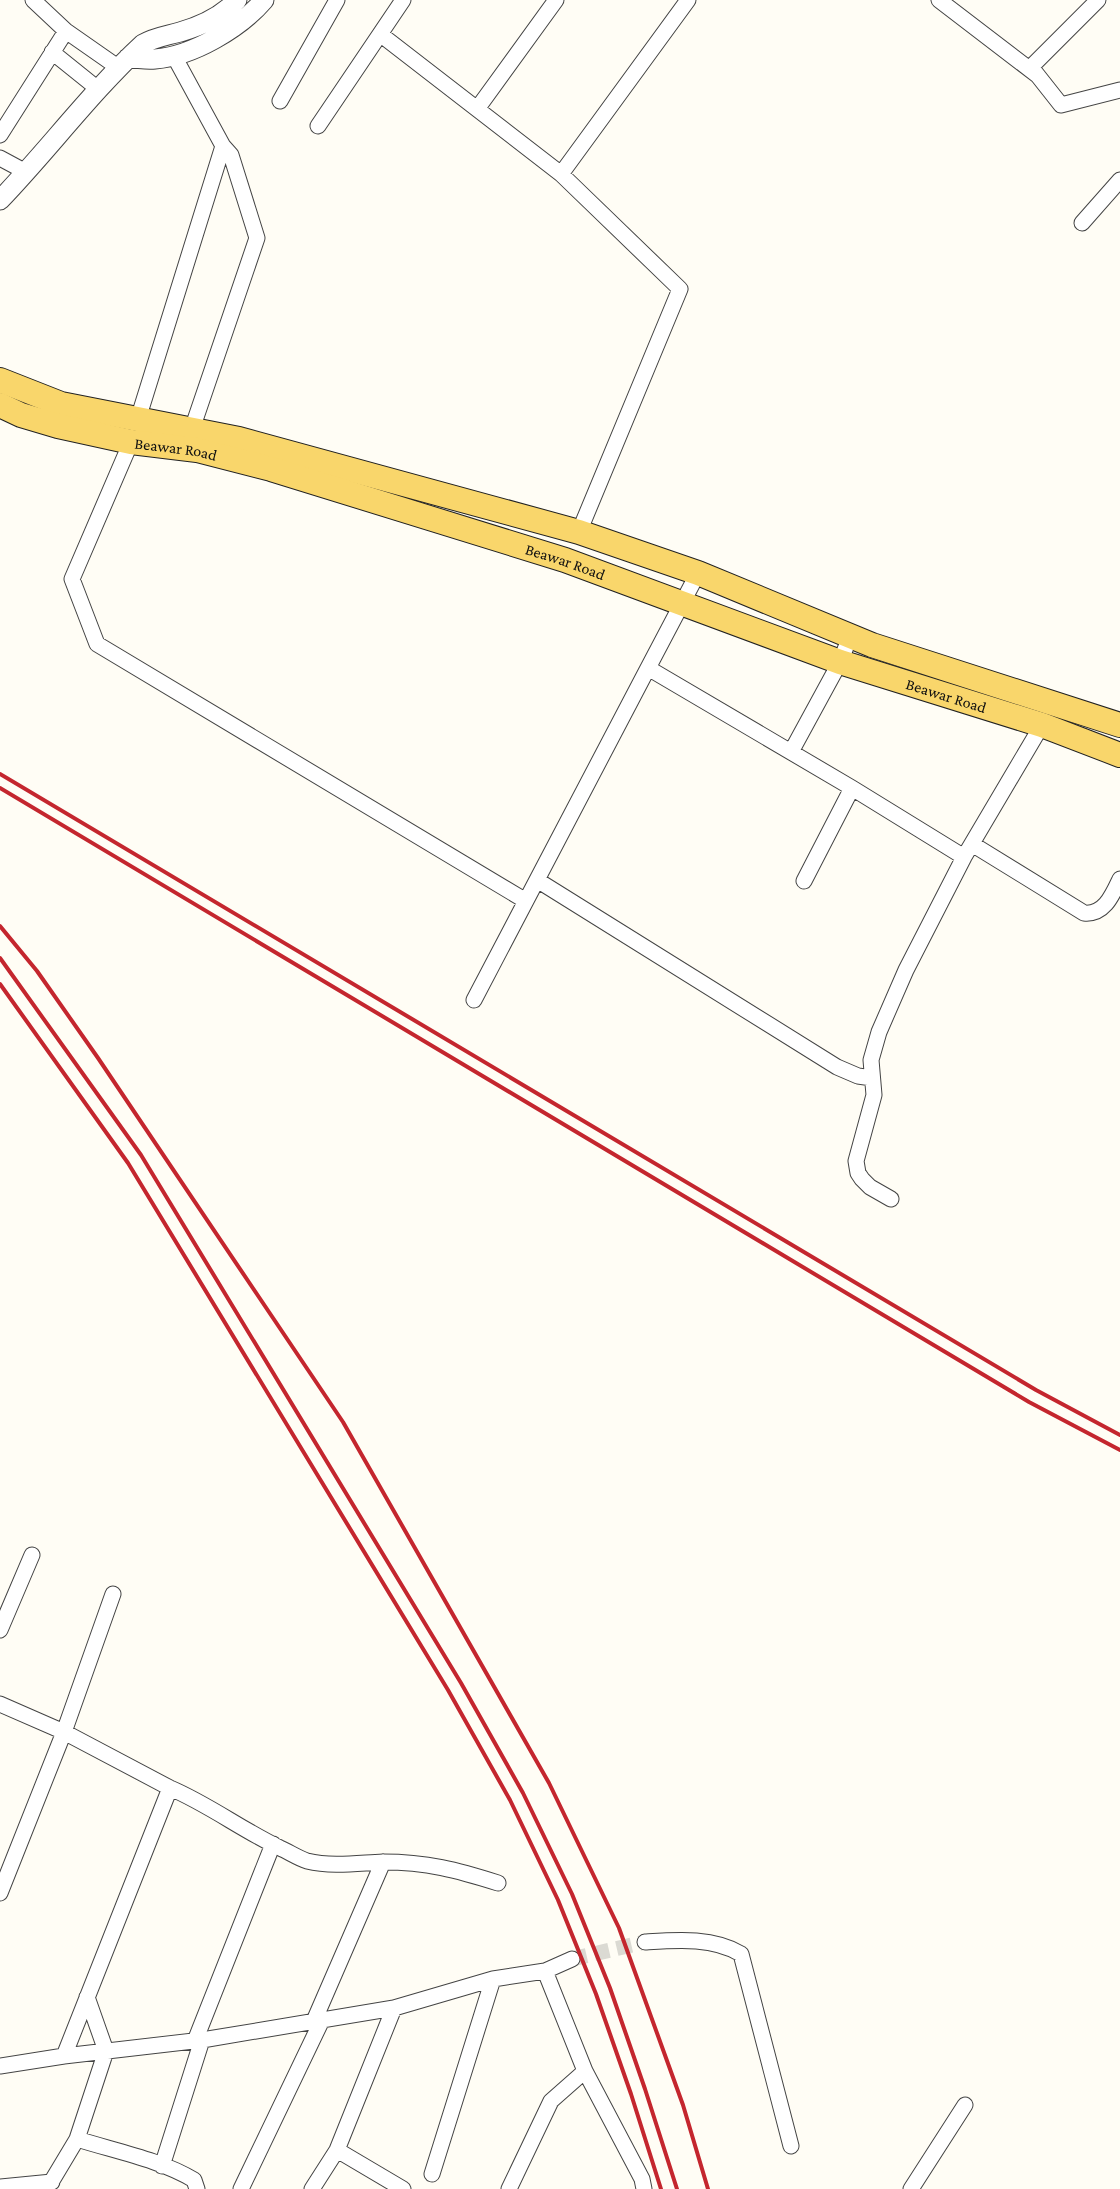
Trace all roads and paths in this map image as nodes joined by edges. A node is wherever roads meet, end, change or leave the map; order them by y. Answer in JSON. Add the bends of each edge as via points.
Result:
{"nodes":[{"id":1,"x":33,"y":0,"type":"edge"},
{"id":2,"x":238,"y":0,"type":"edge"},
{"id":3,"x":264,"y":0,"type":"edge"},
{"id":4,"x":336,"y":0,"type":"edge"},
{"id":5,"x":403,"y":0,"type":"edge"},
{"id":6,"x":556,"y":0,"type":"edge"},
{"id":7,"x":688,"y":0,"type":"edge"},
{"id":8,"x":939,"y":0,"type":"edge"},
{"id":9,"x":1098,"y":0,"type":"edge"},
{"id":10,"x":66,"y":31,"type":"junction"},
{"id":11,"x":380,"y":34,"type":"junction"},
{"id":12,"x":52,"y":52,"type":"junction"},
{"id":13,"x":174,"y":56,"type":"junction"},
{"id":14,"x":124,"y":63,"type":"junction"},
{"id":15,"x":1037,"y":75,"type":"junction"},
{"id":16,"x":98,"y":89,"type":"junction"},
{"id":17,"x":1120,"y":90,"type":"edge"},
{"id":18,"x":280,"y":101,"type":"dead end"},
{"id":19,"x":476,"y":109,"type":"junction"},
{"id":20,"x":318,"y":126,"type":"dead end"},
{"id":21,"x":0,"y":135,"type":"edge"},
{"id":22,"x":223,"y":146,"type":"junction"},
{"id":23,"x":0,"y":158,"type":"edge"},
{"id":24,"x":26,"y":172,"type":"junction"},
{"id":25,"x":561,"y":174,"type":"junction"},
{"id":26,"x":1120,"y":180,"type":"edge"},
{"id":27,"x":0,"y":200,"type":"edge"},
{"id":28,"x":1082,"y":223,"type":"dead end"},
{"id":29,"x":0,"y":380,"type":"edge"},
{"id":30,"x":0,"y":406,"type":"edge"},
{"id":31,"x":138,"y":419,"type":"junction"},
{"id":32,"x":192,"y":429,"type":"junction"},
{"id":33,"x":131,"y":442,"type":"junction"},
{"id":34,"x":579,"y":532,"type":"junction"},
{"id":35,"x":698,"y":573,"type":"junction"},
{"id":36,"x":682,"y":603,"type":"junction"},
{"id":37,"x":850,"y":637,"type":"junction"},
{"id":38,"x":840,"y":662,"type":"junction"},
{"id":39,"x":648,"y":668,"type":"junction"},
{"id":40,"x":1042,"y":725,"type":"junction"},
{"id":41,"x":1120,"y":725,"type":"edge"},
{"id":42,"x":792,"y":752,"type":"junction"},
{"id":43,"x":1120,"y":755,"type":"edge"},
{"id":44,"x":852,"y":788,"type":"junction"},
{"id":45,"x":968,"y":851,"type":"junction"},
{"id":46,"x":1120,"y":879,"type":"edge"},
{"id":47,"x":537,"y":880,"type":"junction"},
{"id":48,"x":804,"y":881,"type":"dead end"},
{"id":49,"x":526,"y":901,"type":"junction"},
{"id":50,"x":474,"y":1000,"type":"dead end"},
{"id":51,"x":872,"y":1078,"type":"junction"},
{"id":52,"x":891,"y":1198,"type":"dead end"},
{"id":53,"x":32,"y":1555,"type":"dead end"},
{"id":54,"x":113,"y":1594,"type":"dead end"},
{"id":55,"x":0,"y":1630,"type":"edge"},
{"id":56,"x":0,"y":1704,"type":"edge"},
{"id":57,"x":64,"y":1732,"type":"junction"},
{"id":58,"x":170,"y":1788,"type":"junction"},
{"id":59,"x":273,"y":1844,"type":"junction"},
{"id":60,"x":383,"y":1862,"type":"junction"},
{"id":61,"x":5,"y":1866,"type":"edge"},
{"id":62,"x":498,"y":1883,"type":"dead end"},
{"id":63,"x":0,"y":1893,"type":"edge"},
{"id":64,"x":645,"y":1942,"type":"tunnel mouth"},
{"id":65,"x":572,"y":1959,"type":"tunnel mouth"},
{"id":66,"x":545,"y":1970,"type":"junction"},
{"id":67,"x":493,"y":1979,"type":"junction"},
{"id":68,"x":87,"y":1997,"type":"junction"},
{"id":69,"x":394,"y":2008,"type":"junction"},
{"id":70,"x":318,"y":2021,"type":"junction"},
{"id":71,"x":198,"y":2041,"type":"junction"},
{"id":72,"x":106,"y":2051,"type":"junction"},
{"id":73,"x":64,"y":2056,"type":"junction"},
{"id":74,"x":0,"y":2066,"type":"edge"},
{"id":75,"x":585,"y":2071,"type":"junction"},
{"id":76,"x":965,"y":2105,"type":"dead end"},
{"id":77,"x":77,"y":2139,"type":"junction"},
{"id":78,"x":791,"y":2146,"type":"dead end"},
{"id":79,"x":337,"y":2150,"type":"junction"},
{"id":80,"x":162,"y":2166,"type":"junction"},
{"id":81,"x":432,"y":2174,"type":"dead end"},
{"id":82,"x":50,"y":2186,"type":"edge"},
{"id":83,"x":641,"y":2186,"type":"edge"},
{"id":84,"x":0,"y":2187,"type":"edge"},
{"id":85,"x":197,"y":2189,"type":"edge"},
{"id":86,"x":241,"y":2189,"type":"edge"},
{"id":87,"x":312,"y":2189,"type":"edge"},
{"id":88,"x":403,"y":2189,"type":"edge"},
{"id":89,"x":509,"y":2189,"type":"edge"},
{"id":90,"x":911,"y":2189,"type":"edge"}],
"edges":[{"from":1,"to":10,"type":"street"},
{"from":2,"to":14,"type":"street","via":[[208,21],[153,38]]},
{"from":3,"to":13,"type":"street","via":[[237,26]]},
{"from":4,"to":18,"type":"street"},
{"from":5,"to":11,"type":"street"},
{"from":6,"to":19,"type":"street"},
{"from":7,"to":25,"type":"street"},
{"from":8,"to":15,"type":"street"},
{"from":9,"to":15,"type":"street","via":[[1031,67]]},
{"from":10,"to":12,"type":"street"},
{"from":10,"to":14,"type":"street"},
{"from":11,"to":19,"type":"street"},
{"from":11,"to":20,"type":"street"},
{"from":12,"to":16,"type":"street"},
{"from":12,"to":21,"type":"street"},
{"from":13,"to":14,"type":"street"},
{"from":13,"to":22,"type":"street"},
{"from":14,"to":16,"type":"street"},
{"from":15,"to":17,"type":"street","via":[[1061,105]]},
{"from":16,"to":24,"type":"street"},
{"from":19,"to":25,"type":"street"},
{"from":22,"to":31,"type":"street"},
{"from":22,"to":32,"type":"street","via":[[230,154],[257,238]]},
{"from":23,"to":24,"type":"street"},
{"from":24,"to":27,"type":"street"},
{"from":25,"to":34,"type":"street","via":[[680,289]]},
{"from":26,"to":28,"type":"street"},
{"from":29,"to":31,"type":"main road","name":"Beawar Road","via":[[61,404]]},
{"from":30,"to":33,"type":"main road","name":"Beawar Road","via":[[58,426]]},
{"from":31,"to":32,"type":"main road","name":"Beawar Road"},
{"from":32,"to":34,"type":"main road","name":"Beawar Road"},
{"from":33,"to":36,"type":"main road","name":"Beawar Road","via":[[196,450],[271,469],[565,560]]},
{"from":33,"to":49,"type":"street","via":[[72,579],[97,644]]},
{"from":34,"to":35,"type":"main road","name":"Beawar Road"},
{"from":35,"to":36,"type":"street"},
{"from":35,"to":37,"type":"main road","name":"Beawar Road"},
{"from":36,"to":38,"type":"main road","name":"Beawar Road"},
{"from":36,"to":39,"type":"street"},
{"from":37,"to":38,"type":"street"},
{"from":37,"to":41,"type":"main road","name":"Beawar Road"},
{"from":38,"to":40,"type":"main road","name":"Beawar Road"},
{"from":38,"to":42,"type":"street"},
{"from":39,"to":42,"type":"street"},
{"from":39,"to":47,"type":"street"},
{"from":40,"to":43,"type":"main road","name":"Beawar Road"},
{"from":40,"to":45,"type":"street"},
{"from":42,"to":44,"type":"street"},
{"from":44,"to":45,"type":"street"},
{"from":44,"to":48,"type":"street"},
{"from":45,"to":46,"type":"street","via":[[1084,913],[1093,914],[1103,908]]},
{"from":45,"to":51,"type":"street","via":[[906,970],[879,1032],[871,1060]]},
{"from":47,"to":49,"type":"street"},
{"from":47,"to":51,"type":"street","via":[[837,1066],[858,1076]]},
{"from":49,"to":50,"type":"street"},
{"from":51,"to":52,"type":"street","via":[[874,1095],[856,1161],[858,1173],[870,1186]]},
{"from":53,"to":55,"type":"street"},
{"from":54,"to":57,"type":"street"},
{"from":56,"to":57,"type":"street"},
{"from":57,"to":58,"type":"street"},
{"from":57,"to":61,"type":"street"},
{"from":58,"to":59,"type":"street"},
{"from":58,"to":68,"type":"street"},
{"from":59,"to":60,"type":"street","via":[[307,1861],[334,1864]]},
{"from":59,"to":71,"type":"street"},
{"from":60,"to":62,"type":"street","via":[[453,1868]]},
{"from":60,"to":70,"type":"street"},
{"from":61,"to":63,"type":"street"},
{"from":64,"to":78,"type":"street","via":[[716,1943],[741,1954]]},
{"from":65,"to":66,"type":"street"},
{"from":66,"to":67,"type":"street"},
{"from":66,"to":75,"type":"street"},
{"from":67,"to":69,"type":"street"},
{"from":67,"to":81,"type":"street"},
{"from":68,"to":72,"type":"street"},
{"from":68,"to":73,"type":"street"},
{"from":69,"to":70,"type":"street"},
{"from":69,"to":79,"type":"street"},
{"from":70,"to":71,"type":"street"},
{"from":70,"to":86,"type":"street"},
{"from":71,"to":72,"type":"street"},
{"from":71,"to":80,"type":"street"},
{"from":72,"to":73,"type":"street"},
{"from":72,"to":77,"type":"street"},
{"from":73,"to":74,"type":"street"},
{"from":75,"to":83,"type":"street"},
{"from":75,"to":89,"type":"street","via":[[551,2101]]},
{"from":76,"to":90,"type":"street"},
{"from":77,"to":80,"type":"street"},
{"from":77,"to":82,"type":"street"},
{"from":79,"to":87,"type":"street"},
{"from":79,"to":88,"type":"street"},
{"from":80,"to":85,"type":"street","via":[[194,2180]]},
{"from":82,"to":84,"type":"street"}]}
